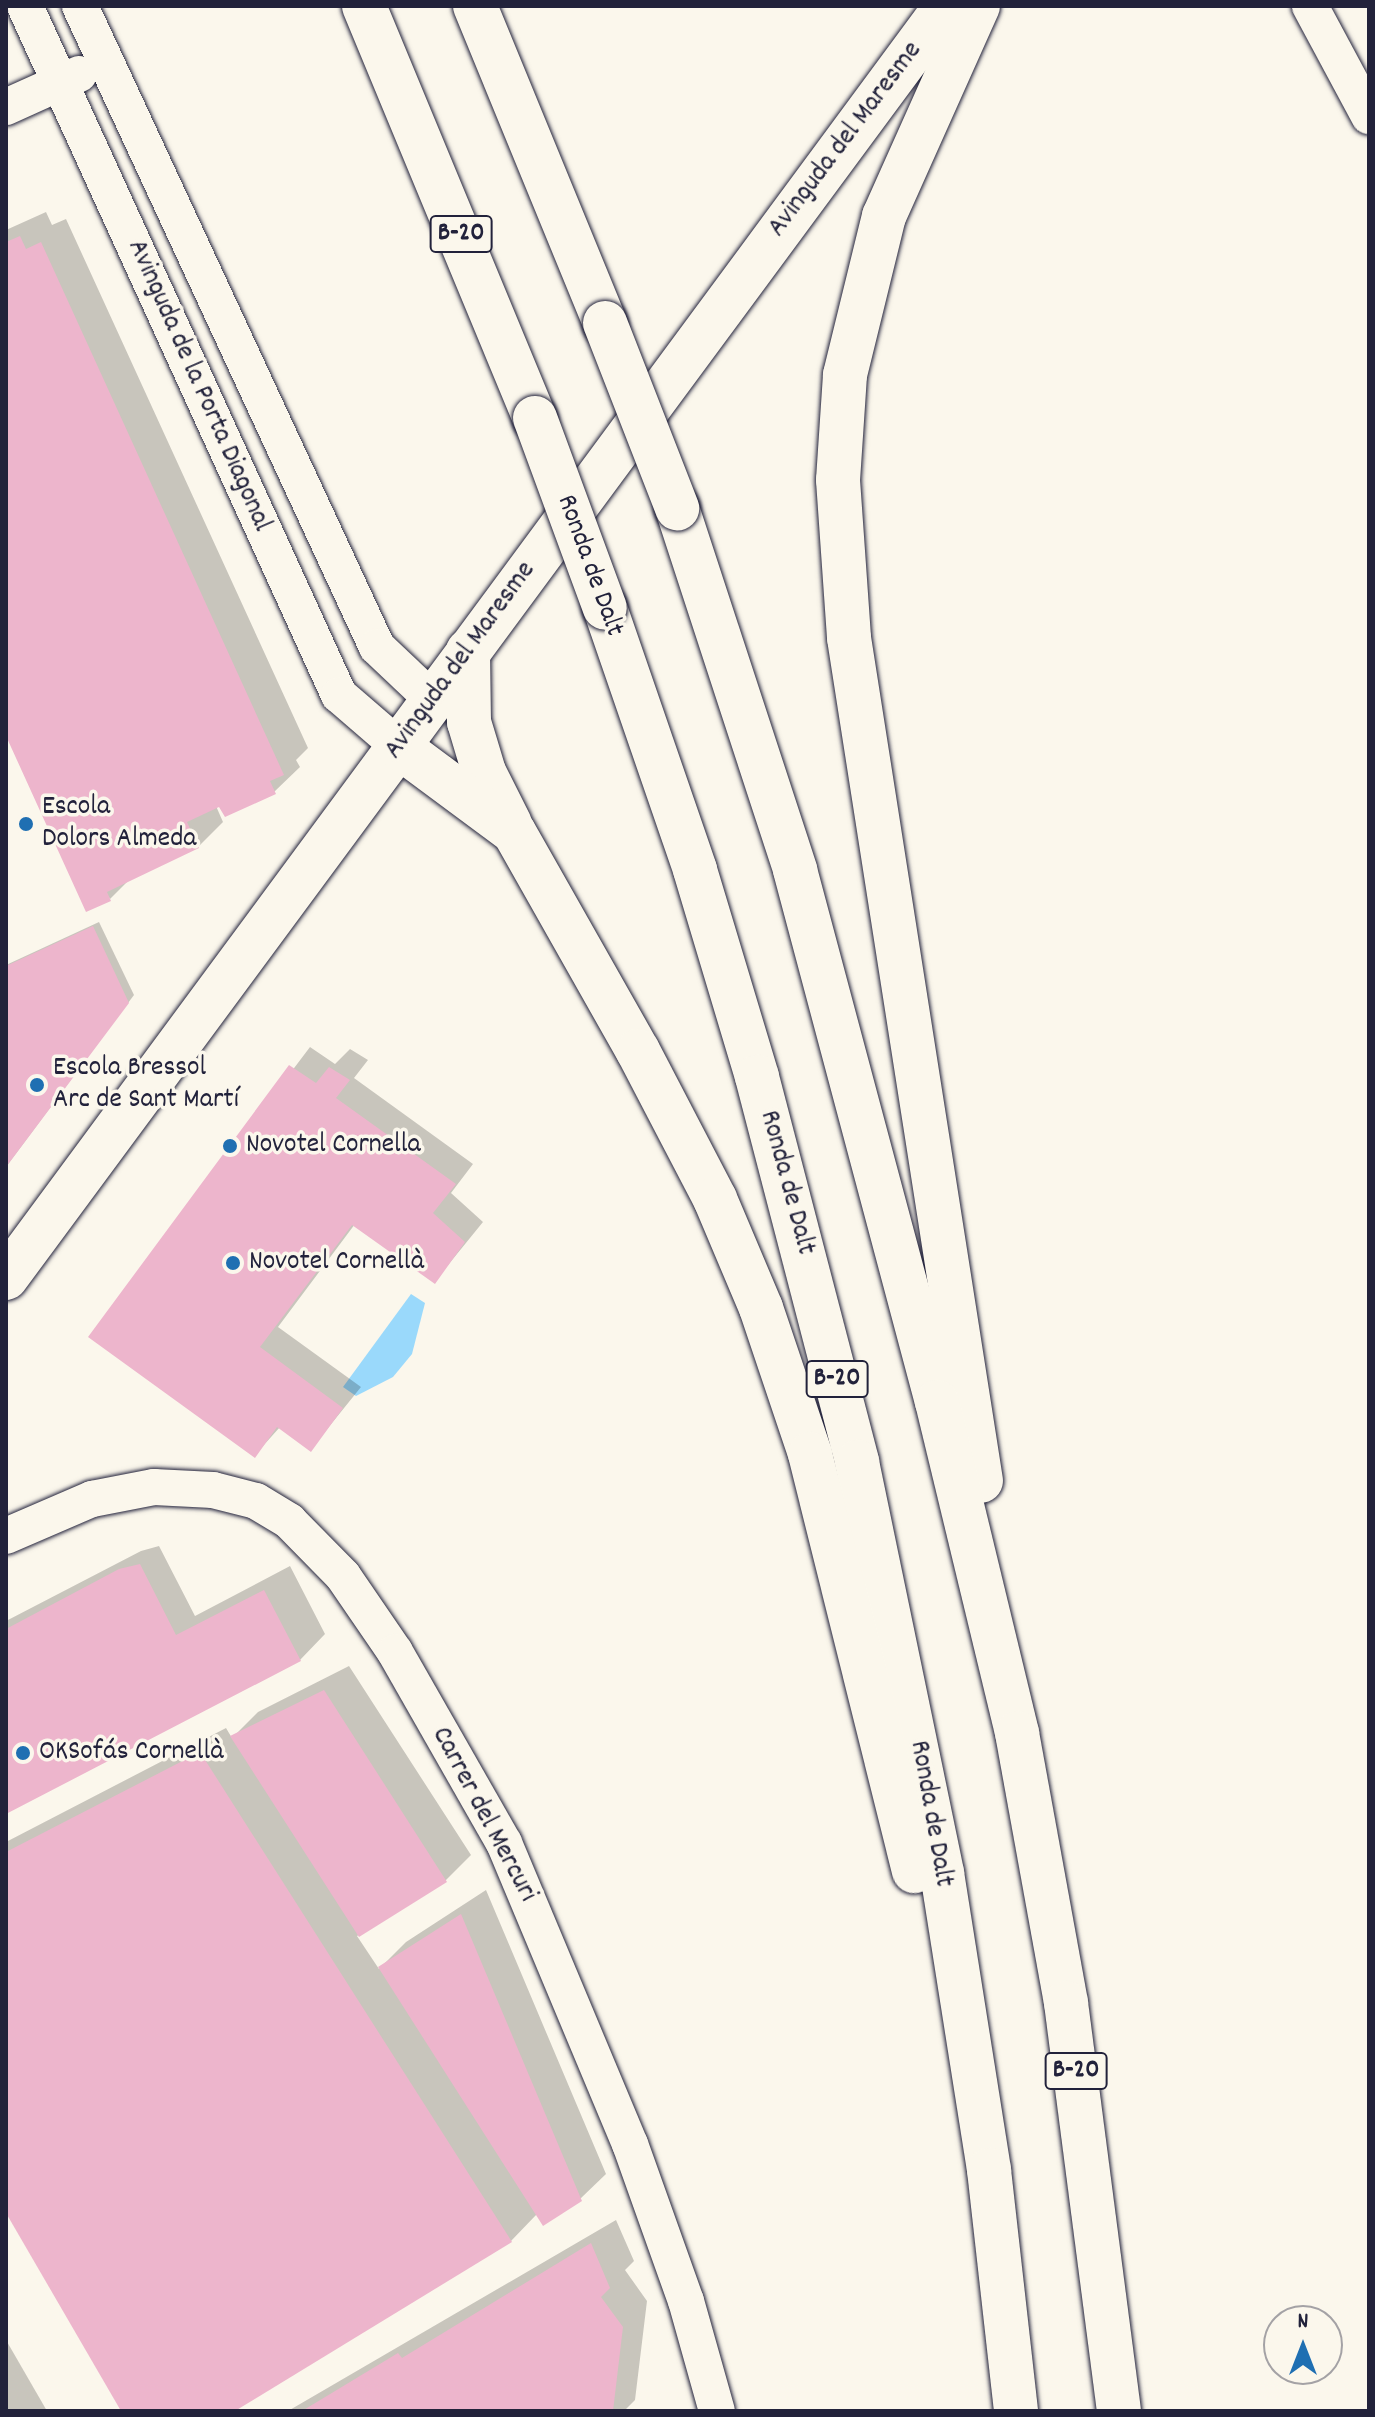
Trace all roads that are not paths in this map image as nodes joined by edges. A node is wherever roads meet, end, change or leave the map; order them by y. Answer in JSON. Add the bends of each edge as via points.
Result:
{"nodes":[{"id":1,"x":25,"y":6,"type":"edge"},
{"id":2,"x":80,"y":6,"type":"edge"},
{"id":3,"x":364,"y":6,"type":"edge"},
{"id":4,"x":946,"y":6,"type":"edge"},
{"id":5,"x":978,"y":6,"type":"edge"},
{"id":6,"x":1310,"y":6,"type":"edge"},
{"id":7,"x":476,"y":9,"type":"edge"},
{"id":8,"x":106,"y":62,"type":"junction"},
{"id":9,"x":59,"y":83,"type":"junction"},
{"id":10,"x":6,"y":107,"type":"edge"},
{"id":11,"x":1369,"y":116,"type":"edge"},
{"id":12,"x":468,"y":651,"type":"junction"},
{"id":13,"x":432,"y":699,"type":"junction"},
{"id":14,"x":398,"y":746,"type":"junction"},
{"id":15,"x":514,"y":832,"type":"junction"},
{"id":16,"x":6,"y":1278,"type":"edge"},
{"id":17,"x":9,"y":1531,"type":"edge"},
{"id":18,"x":1017,"y":1733,"type":"junction"},
{"id":19,"x":989,"y":2170,"type":"junction"},
{"id":20,"x":717,"y":2411,"type":"edge"},
{"id":21,"x":1016,"y":2411,"type":"edge"},
{"id":22,"x":1119,"y":2411,"type":"edge"}],
"edges":[{"from":1,"to":9,"type":"street","name":"Avinguda de la Porta Diagonal"},
{"from":2,"to":8,"type":"street","name":"Avinguda de la Porta Diagonal"},
{"from":3,"to":19,"type":"main road","name":"Ronda de Dalt","number":"B-20","bridge":true,"via":[[535,418],[695,870],[815,1289],[921,1759]]},
{"from":4,"to":12,"type":"main road","name":"Avinguda del Maresme"},
{"from":5,"to":18,"type":"main road","via":[[899,175],[870,261],[845,375],[838,522],[849,638],[913,1022]]},
{"from":6,"to":11,"type":"street"},
{"from":7,"to":18,"type":"main road","number":"B-20","bridge":true,"via":[[677,508],[795,870],[937,1402]]},
{"from":8,"to":9,"type":"street"},
{"from":8,"to":13,"type":"street","name":"Avinguda de la Porta Diagonal","via":[[377,647]]},
{"from":9,"to":10,"type":"street"},
{"from":9,"to":14,"type":"street","name":"Avinguda de la Porta Diagonal","via":[[339,695]]},
{"from":12,"to":13,"type":"main road","name":"Avinguda del Maresme"},
{"from":12,"to":15,"type":"main road","via":[[466,695],[474,745]]},
{"from":13,"to":14,"type":"main road","name":"Avinguda del Maresme"},
{"from":14,"to":15,"type":"main road"},
{"from":14,"to":16,"type":"main road","name":"Avinguda del Maresme"},
{"from":15,"to":19,"type":"main road","via":[[715,1199],[787,1377]]},
{"from":17,"to":20,"type":"street","name":"Carrer del Mercuri","via":[[92,1499],[154,1487],[213,1490],[256,1501],[289,1521],[343,1576],[395,1652],[504,1843],[630,2144],[686,2301]]},
{"from":18,"to":22,"type":"main road","number":"B-20","via":[[1078,2081]]},
{"from":19,"to":21,"type":"main road","name":"Ronda de Dalt","number":"B-20"}]}
